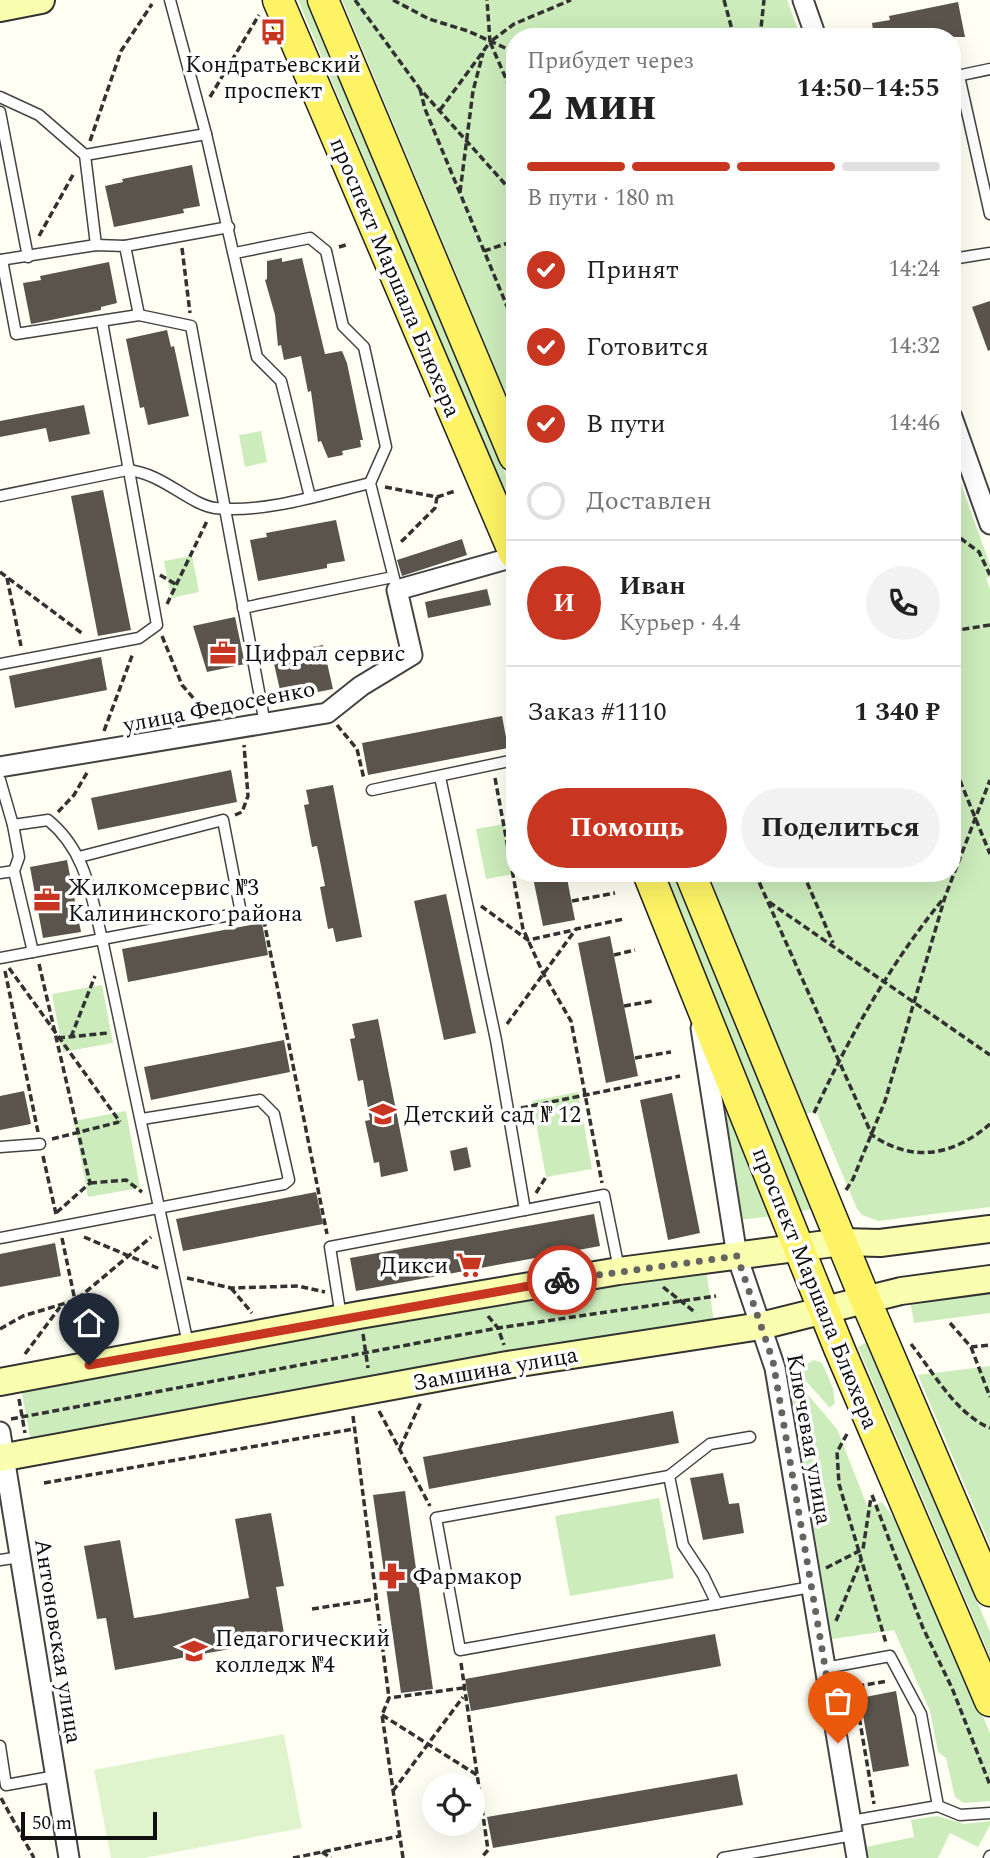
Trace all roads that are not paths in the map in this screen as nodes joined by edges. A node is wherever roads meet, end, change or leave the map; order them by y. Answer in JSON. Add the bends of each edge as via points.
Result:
{"nodes":[{"id":1,"x":41,"y":0,"type":"edge"},
{"id":2,"x":170,"y":0,"type":"edge"},
{"id":3,"x":323,"y":0,"type":"edge"},
{"id":4,"x":803,"y":0,"type":"edge"},
{"id":5,"x":0,"y":8,"type":"edge"},
{"id":6,"x":269,"y":8,"type":"edge"},
{"id":7,"x":813,"y":28,"type":"edge"},
{"id":8,"x":990,"y":69,"type":"edge"},
{"id":9,"x":961,"y":75,"type":"edge"},
{"id":10,"x":0,"y":97,"type":"edge"},
{"id":11,"x":961,"y":100,"type":"edge"},
{"id":12,"x":0,"y":112,"type":"edge"},
{"id":13,"x":206,"y":134,"type":"junction"},
{"id":14,"x":85,"y":155,"type":"junction"},
{"id":15,"x":990,"y":214,"type":"edge"},
{"id":16,"x":229,"y":227,"type":"junction"},
{"id":17,"x":96,"y":246,"type":"junction"},
{"id":18,"x":125,"y":246,"type":"junction"},
{"id":19,"x":235,"y":253,"type":"junction"},
{"id":20,"x":990,"y":253,"type":"edge"},
{"id":21,"x":28,"y":257,"type":"junction"},
{"id":22,"x":961,"y":258,"type":"edge"},
{"id":23,"x":1,"y":260,"type":"edge"},
{"id":24,"x":139,"y":315,"type":"junction"},
{"id":25,"x":102,"y":322,"type":"junction"},
{"id":26,"x":506,"y":437,"type":"edge"},
{"id":27,"x":961,"y":442,"type":"edge"},
{"id":28,"x":127,"y":470,"type":"junction"},
{"id":29,"x":370,"y":483,"type":"junction"},
{"id":30,"x":0,"y":496,"type":"edge"},
{"id":31,"x":310,"y":497,"type":"junction"},
{"id":32,"x":226,"y":508,"type":"junction"},
{"id":33,"x":990,"y":524,"type":"edge"},
{"id":34,"x":506,"y":537,"type":"edge"},
{"id":35,"x":506,"y":557,"type":"edge"},
{"id":36,"x":395,"y":583,"type":"junction"},
{"id":37,"x":243,"y":608,"type":"junction"},
{"id":38,"x":0,"y":664,"type":"edge"},
{"id":39,"x":265,"y":724,"type":"junction"},
{"id":40,"x":506,"y":762,"type":"edge"},
{"id":41,"x":0,"y":767,"type":"edge"},
{"id":42,"x":440,"y":777,"type":"junction"},
{"id":43,"x":0,"y":780,"type":"edge"},
{"id":44,"x":372,"y":790,"type":"road end"},
{"id":45,"x":13,"y":825,"type":"junction"},
{"id":46,"x":79,"y":856,"type":"junction"},
{"id":47,"x":14,"y":871,"type":"junction"},
{"id":48,"x":0,"y":873,"type":"edge"},
{"id":49,"x":652,"y":882,"type":"edge"},
{"id":50,"x":694,"y":882,"type":"edge"},
{"id":51,"x":102,"y":939,"type":"junction"},
{"id":52,"x":33,"y":952,"type":"junction"},
{"id":53,"x":1,"y":958,"type":"edge"},
{"id":54,"x":696,"y":991,"type":"junction"},
{"id":55,"x":142,"y":1119,"type":"junction"},
{"id":56,"x":40,"y":1144,"type":"road end"},
{"id":57,"x":0,"y":1147,"type":"edge"},
{"id":58,"x":160,"y":1206,"type":"junction"},
{"id":59,"x":526,"y":1210,"type":"junction"},
{"id":60,"x":990,"y":1229,"type":"edge"},
{"id":61,"x":0,"y":1238,"type":"edge"},
{"id":62,"x":842,"y":1242,"type":"junction"},
{"id":63,"x":799,"y":1248,"type":"junction"},
{"id":64,"x":737,"y":1256,"type":"junction"},
{"id":65,"x":630,"y":1269,"type":"junction"},
{"id":66,"x":990,"y":1279,"type":"edge"},
{"id":67,"x":865,"y":1299,"type":"junction"},
{"id":68,"x":347,"y":1312,"type":"junction"},
{"id":69,"x":824,"y":1312,"type":"junction"},
{"id":70,"x":761,"y":1326,"type":"junction"},
{"id":71,"x":188,"y":1347,"type":"junction"},
{"id":72,"x":8,"y":1381,"type":"edge"},
{"id":73,"x":750,"y":1437,"type":"dead end"},
{"id":74,"x":8,"y":1444,"type":"edge"},
{"id":75,"x":669,"y":1476,"type":"junction"},
{"id":76,"x":20,"y":1557,"type":"junction"},
{"id":77,"x":0,"y":1560,"type":"edge"},
{"id":78,"x":811,"y":1582,"type":"junction"},
{"id":79,"x":990,"y":1591,"type":"edge"},
{"id":80,"x":717,"y":1604,"type":"junction"},
{"id":81,"x":824,"y":1661,"type":"junction"},
{"id":82,"x":990,"y":1701,"type":"edge"},
{"id":83,"x":0,"y":1746,"type":"edge"},
{"id":84,"x":56,"y":1776,"type":"junction"},
{"id":85,"x":3,"y":1785,"type":"edge"},
{"id":86,"x":938,"y":1806,"type":"junction"},
{"id":87,"x":990,"y":1813,"type":"edge"},
{"id":88,"x":852,"y":1828,"type":"junction"},
{"id":89,"x":69,"y":1858,"type":"edge"},
{"id":90,"x":723,"y":1858,"type":"edge"},
{"id":91,"x":857,"y":1858,"type":"edge"}],
"edges":[{"from":1,"to":5,"type":"street"},
{"from":2,"to":13,"type":"lane"},
{"from":3,"to":26,"type":"main road","name":"проспект Маршала Блюхера"},
{"from":4,"to":7,"type":"street"},
{"from":6,"to":34,"type":"main road","name":"проспект Маршала Блюхера"},
{"from":8,"to":9,"type":"lane"},
{"from":10,"to":14,"type":"lane","via":[[39,116]]},
{"from":11,"to":15,"type":"lane"},
{"from":12,"to":21,"type":"lane"},
{"from":13,"to":14,"type":"lane"},
{"from":13,"to":16,"type":"lane"},
{"from":14,"to":17,"type":"lane"},
{"from":16,"to":18,"type":"lane"},
{"from":16,"to":19,"type":"lane"},
{"from":17,"to":18,"type":"lane"},
{"from":17,"to":21,"type":"lane"},
{"from":18,"to":24,"type":"lane"},
{"from":19,"to":29,"type":"lane","via":[[310,238],[326,251],[343,326],[364,347],[386,447]]},
{"from":19,"to":31,"type":"lane","via":[[257,357],[281,380]]},
{"from":20,"to":22,"type":"lane"},
{"from":21,"to":23,"type":"lane"},
{"from":23,"to":25,"type":"lane","via":[[16,334]]},
{"from":24,"to":25,"type":"lane"},
{"from":24,"to":32,"type":"lane","via":[[191,326]]},
{"from":25,"to":28,"type":"lane"},
{"from":27,"to":33,"type":"street"},
{"from":28,"to":30,"type":"lane"},
{"from":28,"to":32,"type":"lane","via":[[145,472],[214,508]]},
{"from":28,"to":38,"type":"lane","via":[[157,625],[139,638]]},
{"from":29,"to":31,"type":"lane"},
{"from":29,"to":36,"type":"lane"},
{"from":31,"to":32,"type":"lane"},
{"from":32,"to":37,"type":"lane"},
{"from":35,"to":36,"type":"street"},
{"from":36,"to":37,"type":"lane"},
{"from":36,"to":39,"type":"street","name":"улица Федосеенко","via":[[412,655],[327,713]]},
{"from":37,"to":39,"type":"lane"},
{"from":39,"to":41,"type":"street","name":"улица Федосеенко"},
{"from":40,"to":42,"type":"lane"},
{"from":42,"to":44,"type":"lane"},
{"from":42,"to":59,"type":"lane","via":[[496,1040]]},
{"from":43,"to":45,"type":"lane"},
{"from":45,"to":46,"type":"lane","via":[[48,820]]},
{"from":45,"to":47,"type":"lane","via":[[19,857]]},
{"from":46,"to":51,"type":"lane"},
{"from":46,"to":51,"type":"lane","via":[[223,820],[241,913]]},
{"from":47,"to":48,"type":"lane"},
{"from":47,"to":52,"type":"lane"},
{"from":49,"to":54,"type":"main road","name":"проспект Маршала Блюхера"},
{"from":50,"to":62,"type":"main road","name":"проспект Маршала Блюхера"},
{"from":51,"to":52,"type":"lane"},
{"from":51,"to":55,"type":"lane"},
{"from":52,"to":53,"type":"lane"},
{"from":54,"to":63,"type":"main road","name":"проспект Маршала Блюхера"},
{"from":54,"to":64,"type":"street","name":"Ключевая улица"},
{"from":55,"to":58,"type":"lane"},
{"from":55,"to":58,"type":"lane","via":[[260,1100],[274,1114],[290,1173],[284,1184]]},
{"from":56,"to":57,"type":"lane"},
{"from":58,"to":61,"type":"lane"},
{"from":58,"to":71,"type":"lane"},
{"from":59,"to":65,"type":"lane","via":[[604,1195]]},
{"from":59,"to":68,"type":"lane","via":[[330,1247]]},
{"from":60,"to":62,"type":"street","via":[[880,1243]]},
{"from":62,"to":63,"type":"street"},
{"from":62,"to":67,"type":"main road","name":"проспект Маршала Блюхера"},
{"from":63,"to":64,"type":"street"},
{"from":63,"to":69,"type":"main road","name":"проспект Маршала Блюхера"},
{"from":64,"to":65,"type":"street"},
{"from":64,"to":70,"type":"street","name":"Ключевая улица"},
{"from":65,"to":68,"type":"street"},
{"from":66,"to":67,"type":"street","name":"Замшина улица"},
{"from":67,"to":69,"type":"street","name":"Замшина улица"},
{"from":67,"to":79,"type":"main road","name":"проспект Маршала Блюхера"},
{"from":68,"to":71,"type":"street"},
{"from":69,"to":70,"type":"street","name":"Замшина улица"},
{"from":69,"to":82,"type":"main road","name":"проспект Маршала Блюхера"},
{"from":70,"to":74,"type":"street","name":"Замшина улица"},
{"from":70,"to":78,"type":"street","name":"Ключевая улица","via":[[773,1361]]},
{"from":71,"to":72,"type":"street"},
{"from":73,"to":75,"type":"lane","via":[[710,1444]]},
{"from":74,"to":76,"type":"street","name":"Антоновская улица"},
{"from":75,"to":80,"type":"lane","via":[[683,1545]]},
{"from":75,"to":80,"type":"lane","via":[[436,1517],[460,1650]]},
{"from":76,"to":77,"type":"lane"},
{"from":76,"to":84,"type":"street","name":"Антоновская улица"},
{"from":78,"to":80,"type":"lane"},
{"from":78,"to":81,"type":"street","name":"Ключевая улица"},
{"from":81,"to":86,"type":"lane","via":[[890,1656],[921,1714]]},
{"from":81,"to":88,"type":"street","name":"Ключевая улица"},
{"from":83,"to":85,"type":"lane"},
{"from":84,"to":85,"type":"lane"},
{"from":84,"to":89,"type":"street","name":"Антоновская улица"},
{"from":86,"to":87,"type":"lane","via":[[960,1815]]},
{"from":86,"to":88,"type":"lane","via":[[876,1817]]},
{"from":88,"to":90,"type":"lane"},
{"from":88,"to":91,"type":"street","name":"Ключевая улица"}]}
